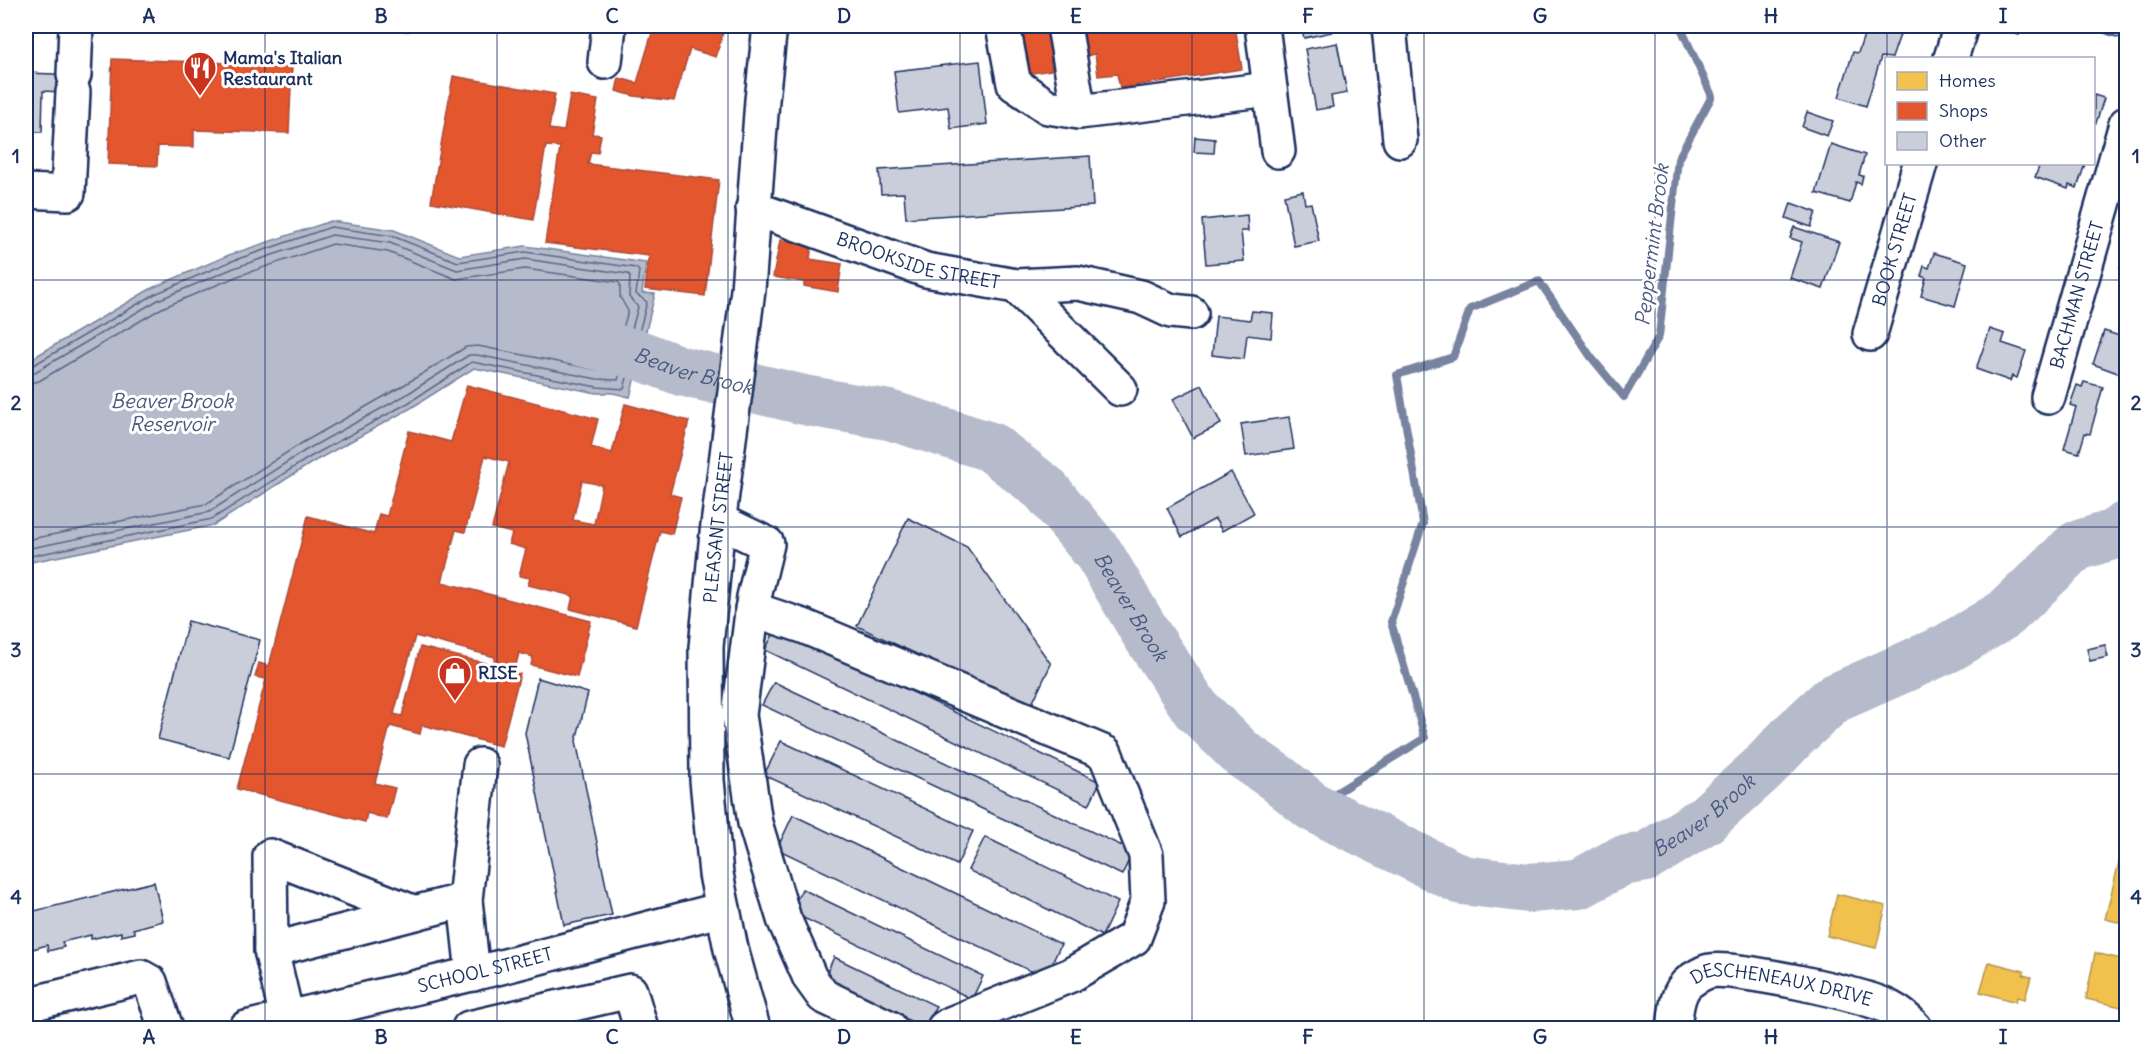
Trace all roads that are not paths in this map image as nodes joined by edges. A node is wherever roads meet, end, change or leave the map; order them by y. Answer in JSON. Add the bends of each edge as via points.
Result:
{"nodes":[{"id":1,"x":76,"y":26,"type":"edge"},
{"id":2,"x":609,"y":26,"type":"edge"},
{"id":3,"x":770,"y":26,"type":"edge"},
{"id":4,"x":1003,"y":26,"type":"edge"},
{"id":5,"x":1064,"y":26,"type":"edge"},
{"id":6,"x":1262,"y":26,"type":"edge"},
{"id":7,"x":1389,"y":26,"type":"edge"},
{"id":8,"x":1961,"y":26,"type":"edge"},
{"id":9,"x":1951,"y":57,"type":"edge"},
{"id":10,"x":605,"y":62,"type":"dead end"},
{"id":11,"x":1270,"y":88,"type":"junction"},
{"id":12,"x":1079,"y":112,"type":"junction"},
{"id":13,"x":2127,"y":124,"type":"edge"},
{"id":14,"x":1400,"y":140,"type":"dead end"},
{"id":15,"x":1278,"y":151,"type":"dead end"},
{"id":16,"x":1920,"y":165,"type":"edge"},
{"id":17,"x":26,"y":191,"type":"edge"},
{"id":18,"x":753,"y":208,"type":"junction"},
{"id":19,"x":1016,"y":286,"type":"junction"},
{"id":20,"x":1191,"y":313,"type":"dead end"},
{"id":21,"x":1870,"y":334,"type":"dead end"},
{"id":22,"x":1120,"y":389,"type":"dead end"},
{"id":23,"x":2048,"y":397,"type":"dead end"},
{"id":24,"x":719,"y":521,"type":"junction"},
{"id":25,"x":752,"y":609,"type":"junction"},
{"id":26,"x":480,"y":765,"type":"dead end"},
{"id":27,"x":465,"y":900,"type":"junction"},
{"id":28,"x":723,"y":909,"type":"junction"},
{"id":29,"x":415,"y":913,"type":"junction"},
{"id":30,"x":270,"y":950,"type":"junction"},
{"id":31,"x":473,"y":974,"type":"junction"},
{"id":32,"x":26,"y":1005,"type":"edge"},
{"id":33,"x":265,"y":1025,"type":"edge"},
{"id":34,"x":472,"y":1028,"type":"edge"},
{"id":35,"x":166,"y":1029,"type":"edge"},
{"id":36,"x":641,"y":1029,"type":"edge"},
{"id":37,"x":753,"y":1029,"type":"edge"},
{"id":38,"x":890,"y":1029,"type":"edge"},
{"id":39,"x":944,"y":1029,"type":"edge"},
{"id":40,"x":1674,"y":1029,"type":"edge"},
{"id":41,"x":1915,"y":1029,"type":"edge"}],
"edges":[{"from":1,"to":17,"type":"street","via":[[68,193]]},
{"from":2,"to":10,"type":"street"},
{"from":3,"to":18,"type":"street","name":"PLEASANT STREET"},
{"from":4,"to":12,"type":"street","via":[[1014,84],[1048,107]]},
{"from":5,"to":12,"type":"street"},
{"from":6,"to":11,"type":"street"},
{"from":7,"to":14,"type":"street"},
{"from":8,"to":9,"type":"street"},
{"from":11,"to":12,"type":"street"},
{"from":11,"to":15,"type":"street"},
{"from":13,"to":23,"type":"street","name":"BACHMAN STREET"},
{"from":16,"to":21,"type":"street","name":"BOOK STREET"},
{"from":18,"to":19,"type":"street","name":"BROOKSIDE STREET","via":[[926,270]]},
{"from":18,"to":24,"type":"street","name":"PLEASANT STREET","via":[[748,290]]},
{"from":19,"to":20,"type":"street","via":[[1078,283],[1141,297],[1171,311]]},
{"from":19,"to":22,"type":"street","name":"BROOKSIDE STREET"},
{"from":24,"to":25,"type":"street","via":[[767,544]]},
{"from":24,"to":28,"type":"street","name":"PLEASANT STREET","via":[[706,647],[706,736],[712,838]]},
{"from":25,"to":38,"type":"street","via":[[739,715],[755,823],[784,920],[810,978],[823,996]]},
{"from":25,"to":39,"type":"street","via":[[803,626],[1105,753],[1146,855],[1148,901],[1134,938],[1071,975]]},
{"from":26,"to":27,"type":"street"},
{"from":27,"to":29,"type":"street"},
{"from":27,"to":31,"type":"street"},
{"from":28,"to":31,"type":"street","name":"SCHOOL STREET"},
{"from":28,"to":37,"type":"street","name":"PLEASANT STREET"},
{"from":29,"to":30,"type":"street"},
{"from":29,"to":30,"type":"street","via":[[270,856]]},
{"from":30,"to":33,"type":"street"},
{"from":31,"to":33,"type":"street","name":"SCHOOL STREET"},
{"from":32,"to":35,"type":"street","via":[[141,977],[150,982]]},
{"from":34,"to":36,"type":"street","via":[[630,991]]},
{"from":40,"to":41,"type":"street","name":"DESCHENEAUX DRIVE","via":[[1680,994],[1689,982],[1710,971],[1744,972],[1869,999],[1890,1007]]}]}
